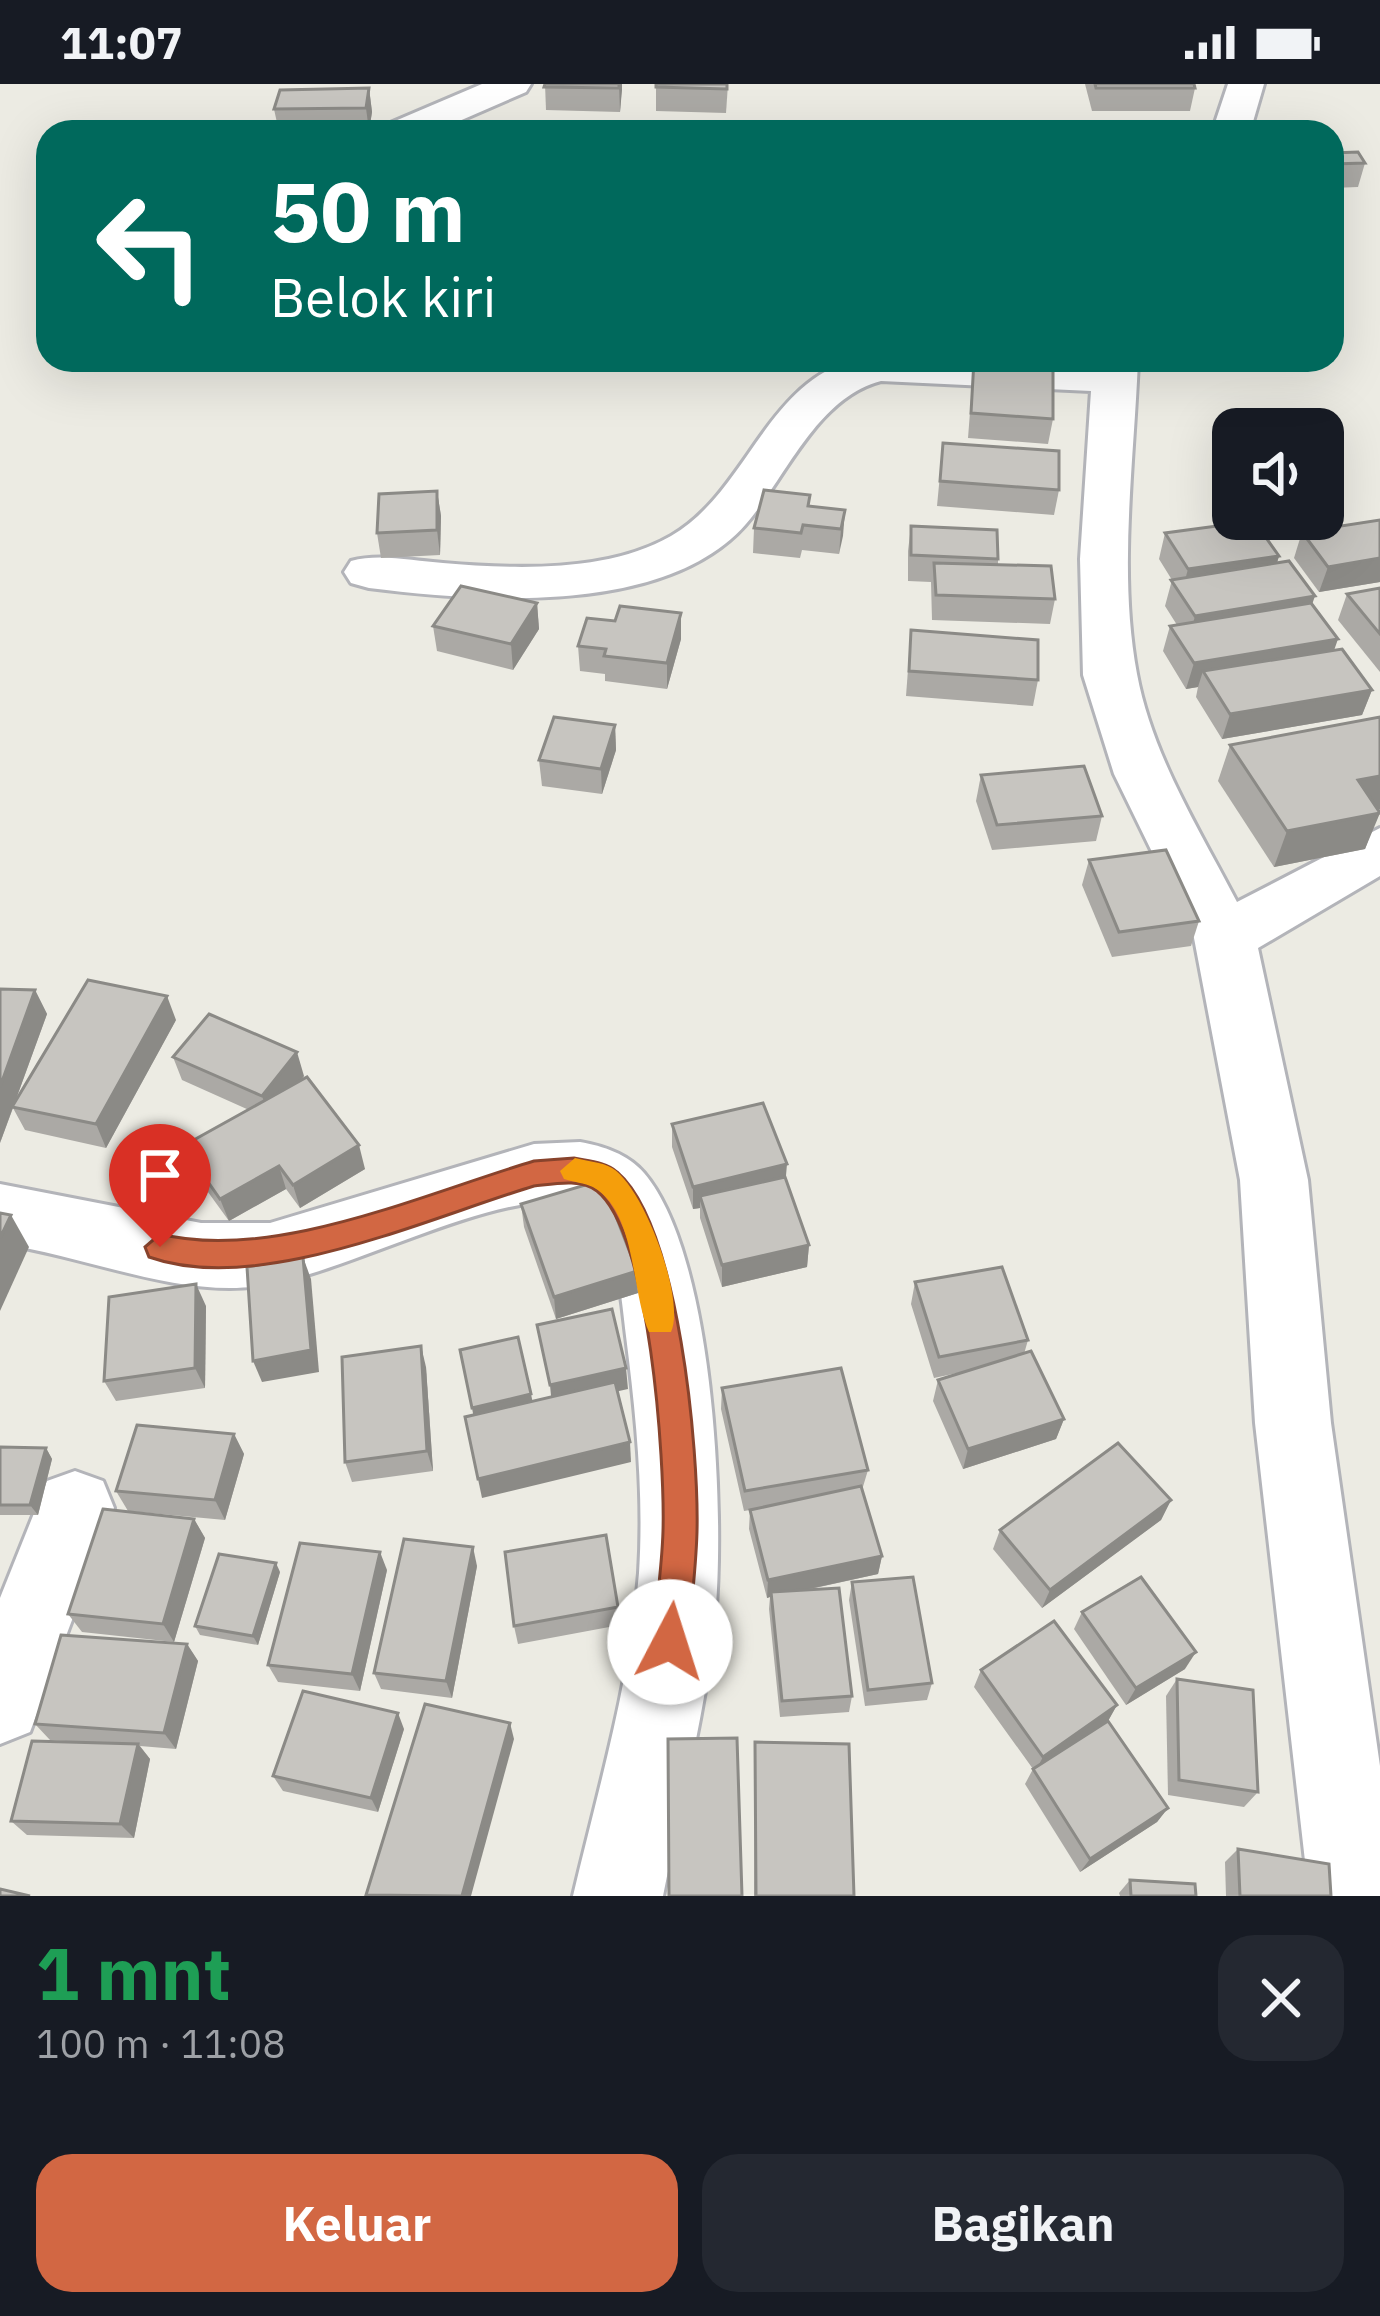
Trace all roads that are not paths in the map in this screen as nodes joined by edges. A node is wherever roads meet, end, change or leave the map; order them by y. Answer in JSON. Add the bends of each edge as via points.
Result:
{"nodes":[{"id":1,"x":514,"y":84,"type":"edge"},
{"id":2,"x":1246,"y":84,"type":"edge"},
{"id":3,"x":430,"y":120,"type":"edge"},
{"id":4,"x":1235,"y":120,"type":"edge"},
{"id":5,"x":862,"y":372,"type":"edge"},
{"id":6,"x":1115,"y":372,"type":"edge"},
{"id":7,"x":369,"y":572,"type":"dead end"},
{"id":8,"x":1380,"y":849,"type":"edge"},
{"id":9,"x":1225,"y":938,"type":"junction"},
{"id":10,"x":0,"y":1214,"type":"edge"},
{"id":11,"x":75,"y":1508,"type":"dead end"},
{"id":12,"x":0,"y":1702,"type":"edge"},
{"id":13,"x":617,"y":1896,"type":"edge"},
{"id":14,"x":1354,"y":1896,"type":"edge"}],
"edges":[{"from":1,"to":3,"type":"street"},
{"from":2,"to":4,"type":"street"},
{"from":5,"to":7,"type":"street","via":[[843,378],[718,526],[678,554],[533,580]]},
{"from":6,"to":9,"type":"street","via":[[1105,559],[1111,675],[1142,774]]},
{"from":8,"to":9,"type":"street"},
{"from":9,"to":14,"type":"street","via":[[1274,1180],[1293,1423]]},
{"from":10,"to":13,"type":"street","via":[[237,1258],[534,1173],[603,1177],[622,1198],[650,1259],[674,1408],[680,1530],[670,1642]]},
{"from":11,"to":12,"type":"street"}]}
